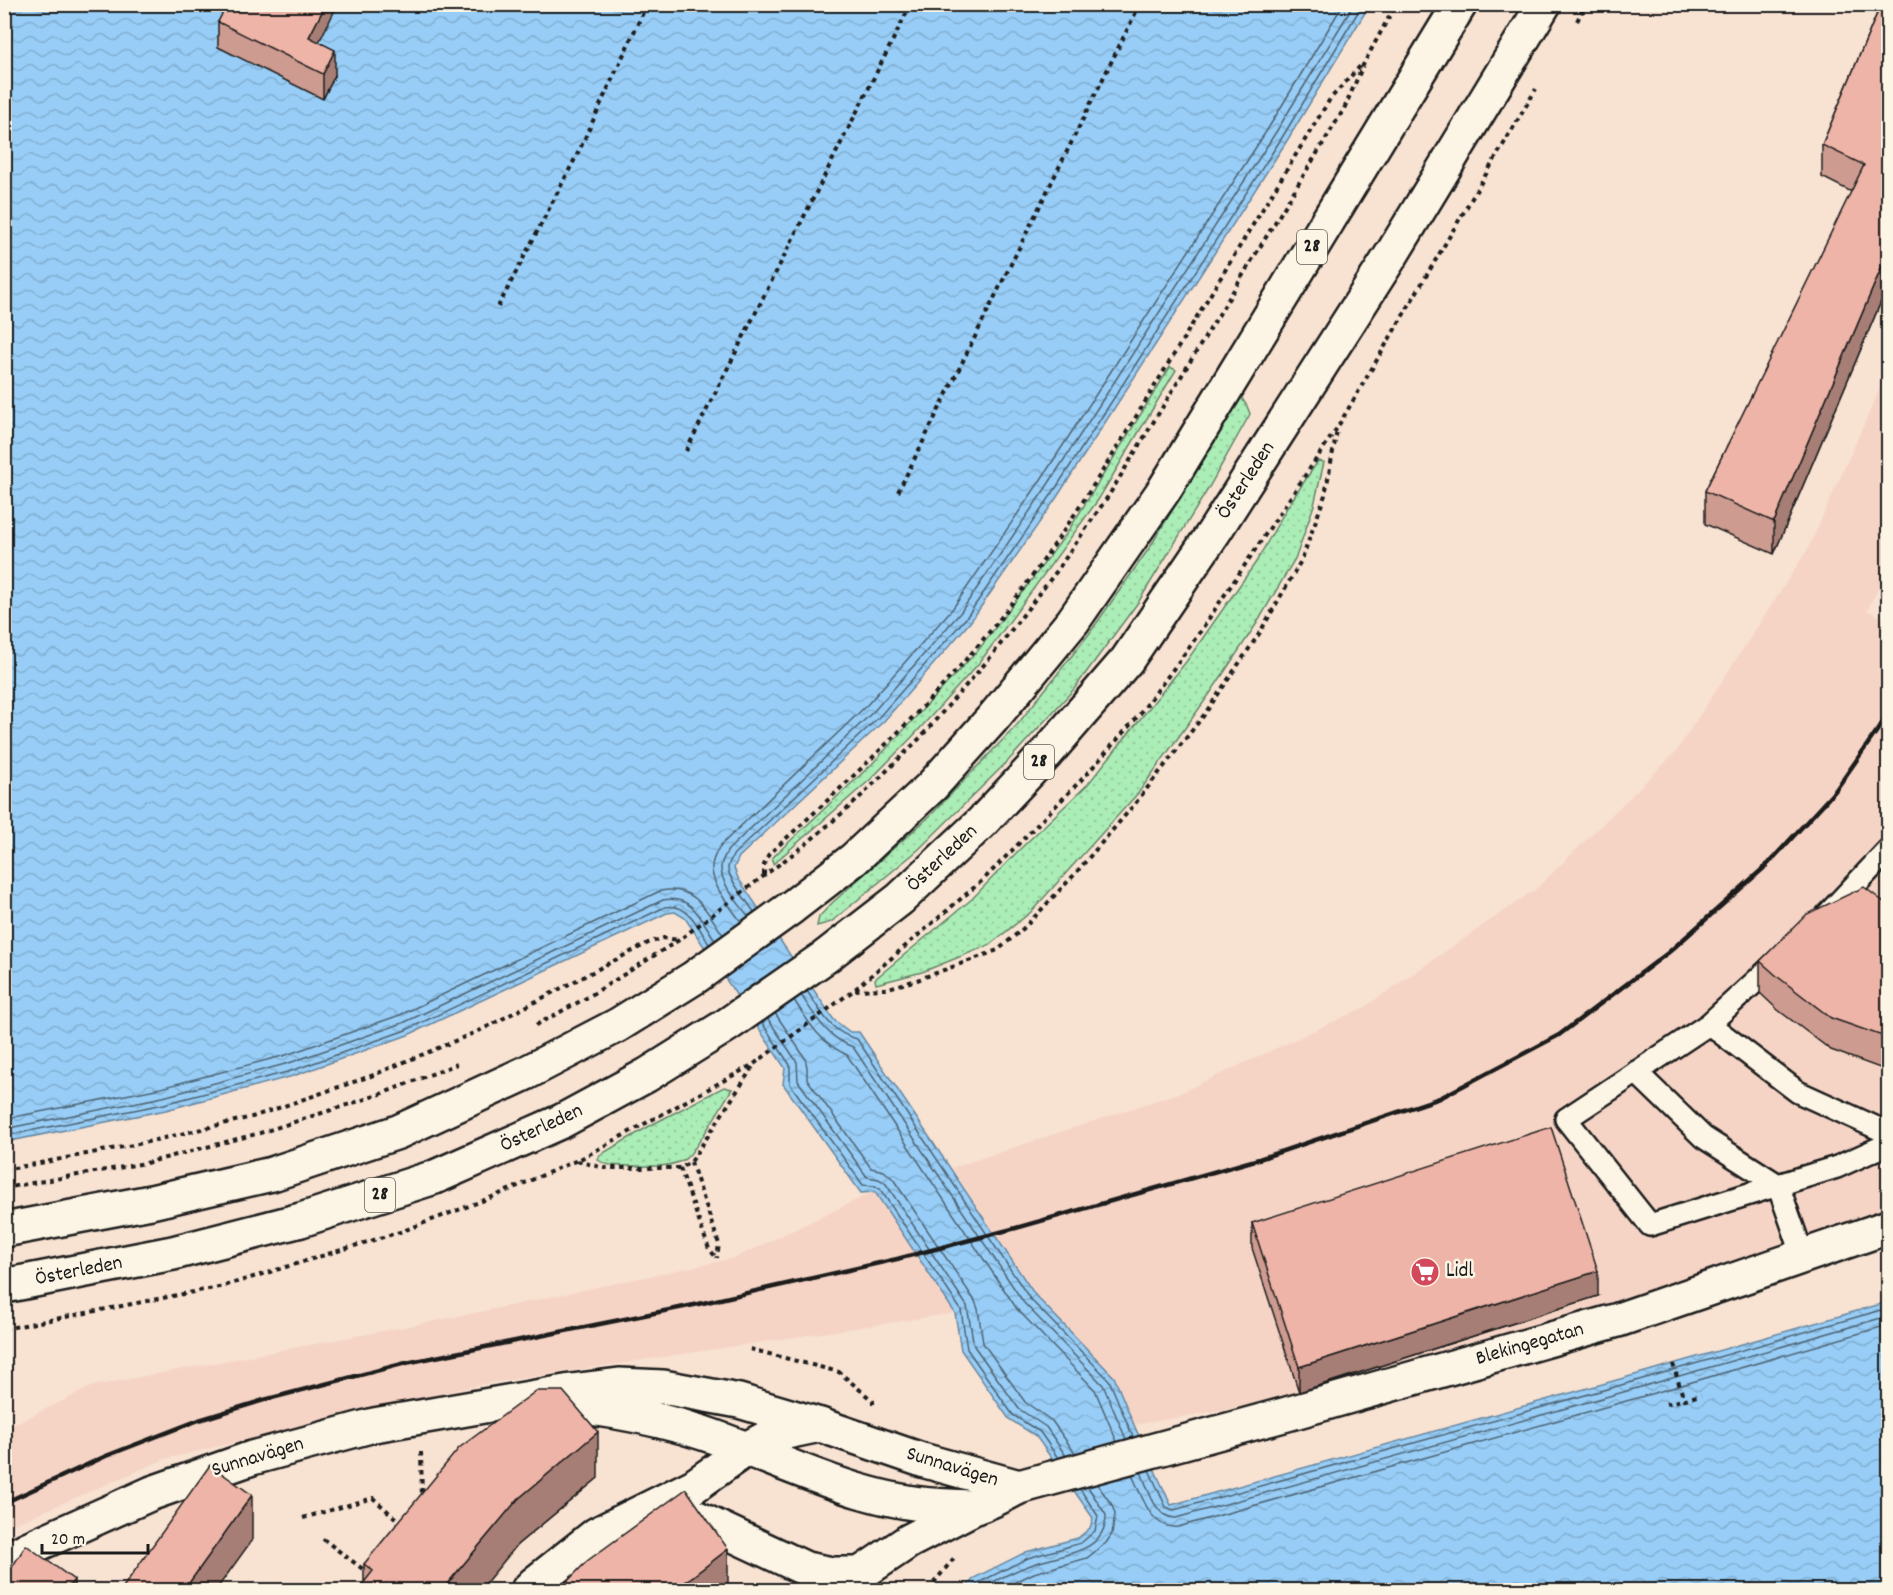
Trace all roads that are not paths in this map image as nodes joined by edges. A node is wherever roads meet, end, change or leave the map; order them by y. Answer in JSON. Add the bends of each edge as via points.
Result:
{"nodes":[{"id":1,"x":1460,"y":4,"type":"edge"},
{"id":2,"x":1544,"y":4,"type":"edge"},
{"id":3,"x":1888,"y":850,"type":"edge"},
{"id":4,"x":1809,"y":931,"type":"edge"},
{"id":5,"x":1793,"y":947,"type":"edge"},
{"id":6,"x":1709,"y":1024,"type":"junction"},
{"id":7,"x":1636,"y":1072,"type":"junction"},
{"id":8,"x":1888,"y":1133,"type":"edge"},
{"id":9,"x":1888,"y":1144,"type":"edge"},
{"id":10,"x":1778,"y":1185,"type":"junction"},
{"id":11,"x":1888,"y":1227,"type":"edge"},
{"id":12,"x":4,"y":1230,"type":"edge"},
{"id":13,"x":1803,"y":1256,"type":"junction"},
{"id":14,"x":4,"y":1286,"type":"edge"},
{"id":15,"x":525,"y":1400,"type":"junction"},
{"id":16,"x":820,"y":1425,"type":"junction"},
{"id":17,"x":746,"y":1449,"type":"junction"},
{"id":18,"x":1019,"y":1488,"type":"junction"},
{"id":19,"x":663,"y":1502,"type":"junction"},
{"id":20,"x":977,"y":1506,"type":"junction"},
{"id":21,"x":773,"y":1554,"type":"junction"},
{"id":22,"x":4,"y":1562,"type":"edge"},
{"id":23,"x":528,"y":1590,"type":"edge"},
{"id":24,"x":799,"y":1590,"type":"edge"}],
"edges":[{"from":1,"to":12,"type":"main road","number":"28","via":[[1164,489],[1073,621],[932,786],[854,858],[695,976],[618,1024],[526,1074],[398,1132],[272,1174]]},
{"from":2,"to":14,"type":"main road","name":"Österleden","number":"28","via":[[1392,254],[1127,660],[982,822],[900,899],[728,1025],[647,1075],[562,1121],[435,1177],[301,1220],[173,1253]]},
{"from":3,"to":4,"type":"lane"},
{"from":5,"to":6,"type":"lane"},
{"from":6,"to":7,"type":"lane"},
{"from":6,"to":8,"type":"lane","via":[[1798,1092]]},
{"from":7,"to":10,"type":"lane","via":[[1703,1137]]},
{"from":7,"to":10,"type":"lane","via":[[1566,1119],[1650,1225]]},
{"from":9,"to":10,"type":"lane","via":[[1837,1167]]},
{"from":10,"to":13,"type":"lane"},
{"from":11,"to":13,"type":"main road","name":"Blekingegatan"},
{"from":13,"to":18,"type":"main road","name":"Blekingegatan","via":[[1618,1320]]},
{"from":15,"to":16,"type":"main road","name":"Sunnavägen","via":[[619,1385],[663,1387],[739,1401]]},
{"from":15,"to":17,"type":"main road","name":"Sunnavägen","via":[[647,1418]]},
{"from":15,"to":22,"type":"main road","name":"Sunnavägen","via":[[374,1425],[252,1458],[152,1493]]},
{"from":16,"to":17,"type":"main road","via":[[772,1435]]},
{"from":16,"to":18,"type":"main road","name":"Sunnavägen"},
{"from":17,"to":19,"type":"main road","via":[[694,1486]]},
{"from":17,"to":20,"type":"main road","name":"Sunnavägen","via":[[890,1499],[933,1506]]},
{"from":18,"to":20,"type":"main road","name":"Sunnavägen"},
{"from":19,"to":21,"type":"main road"},
{"from":19,"to":23,"type":"main road","via":[[597,1534]]},
{"from":20,"to":21,"type":"main road","via":[[909,1541],[860,1574],[806,1569]]},
{"from":21,"to":24,"type":"main road"}]}
